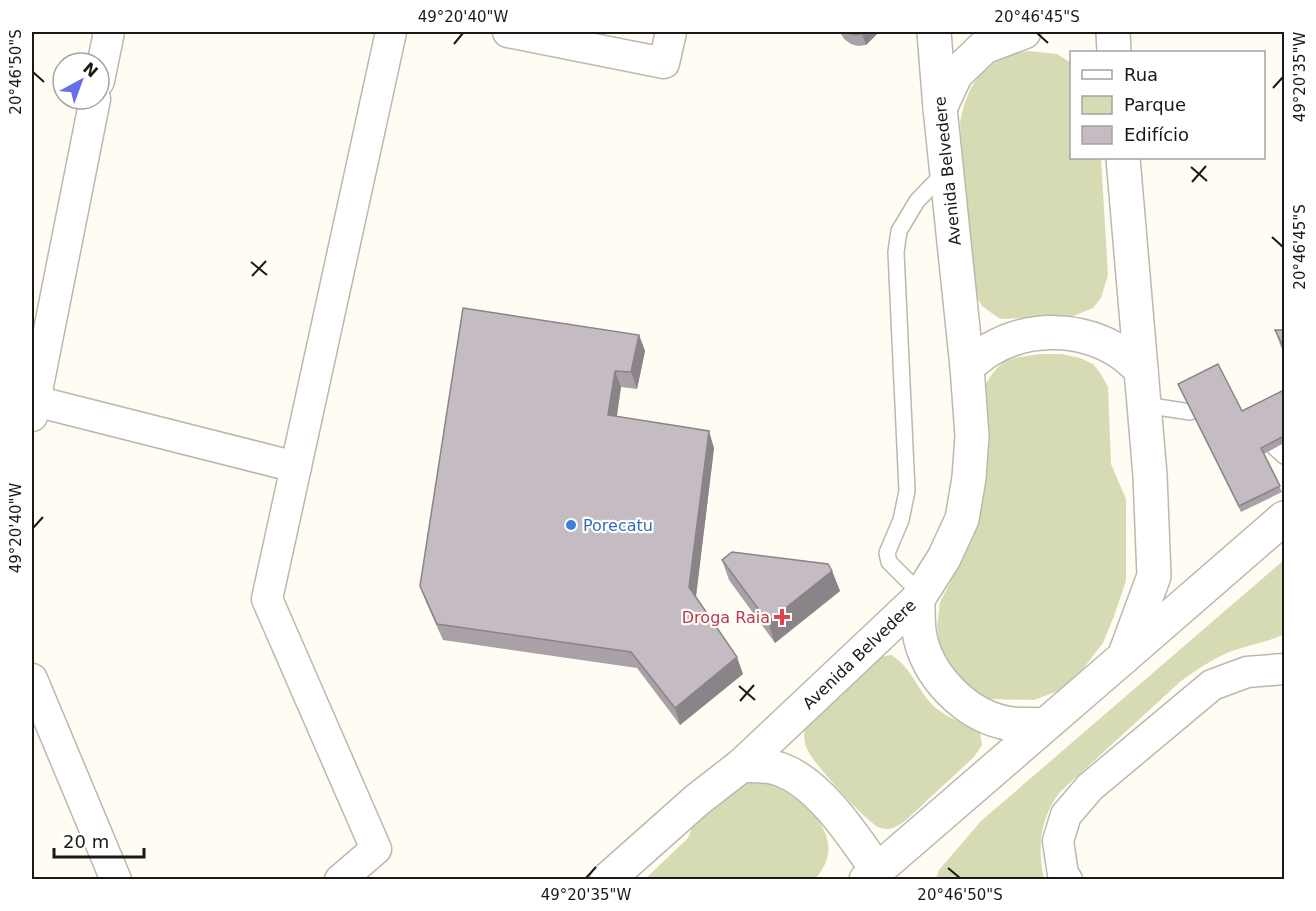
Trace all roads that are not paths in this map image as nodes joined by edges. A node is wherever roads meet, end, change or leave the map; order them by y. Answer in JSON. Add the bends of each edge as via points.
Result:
{"nodes":[{"id":1,"x":109,"y":32,"type":"edge"},
{"id":2,"x":391,"y":32,"type":"edge"},
{"id":3,"x":508,"y":32,"type":"edge"},
{"id":4,"x":671,"y":32,"type":"edge"},
{"id":5,"x":934,"y":32,"type":"edge"},
{"id":6,"x":1024,"y":32,"type":"edge"},
{"id":7,"x":1113,"y":32,"type":"edge"},
{"id":8,"x":105,"y":51,"type":"edge"},
{"id":9,"x":1114,"y":51,"type":"edge"},
{"id":10,"x":940,"y":108,"type":"junction"},
{"id":11,"x":93,"y":111,"type":"edge"},
{"id":12,"x":1123,"y":159,"type":"edge"},
{"id":13,"x":948,"y":170,"type":"junction"},
{"id":14,"x":967,"y":367,"type":"junction"},
{"id":15,"x":1142,"y":370,"type":"junction"},
{"id":16,"x":1144,"y":405,"type":"junction"},
{"id":17,"x":33,"y":408,"type":"edge"},
{"id":18,"x":1190,"y":412,"type":"edge"},
{"id":19,"x":296,"y":467,"type":"junction"},
{"id":20,"x":1284,"y":518,"type":"edge"},
{"id":21,"x":919,"y":596,"type":"junction"},
{"id":22,"x":1124,"y":657,"type":"junction"},
{"id":23,"x":1284,"y":669,"type":"edge"},
{"id":24,"x":32,"y":679,"type":"edge"},
{"id":25,"x":1044,"y":725,"type":"junction"},
{"id":26,"x":742,"y":765,"type":"junction"},
{"id":27,"x":875,"y":876,"type":"edge"},
{"id":28,"x":116,"y":879,"type":"edge"},
{"id":29,"x":340,"y":879,"type":"edge"},
{"id":30,"x":607,"y":879,"type":"edge"},
{"id":31,"x":1067,"y":879,"type":"edge"}],
"edges":[{"from":1,"to":8,"type":"street"},
{"from":2,"to":19,"type":"street"},
{"from":3,"to":4,"type":"street","via":[[664,63]]},
{"from":5,"to":10,"type":"main road","name":"Avenida Belvedere"},
{"from":6,"to":10,"type":"main road","via":[[984,47],[956,74]]},
{"from":7,"to":9,"type":"main road"},
{"from":10,"to":13,"type":"main road","name":"Avenida Belvedere"},
{"from":11,"to":17,"type":"street"},
{"from":12,"to":15,"type":"main road"},
{"from":13,"to":14,"type":"main road","name":"Avenida Belvedere"},
{"from":13,"to":21,"type":"lane","via":[[917,201],[899,231],[896,252],[908,491],[887,553],[889,562]]},
{"from":14,"to":15,"type":"main road","via":[[1014,338],[1050,332],[1095,340],[1120,352]]},
{"from":14,"to":21,"type":"main road","name":"Avenida Belvedere","via":[[972,436],[962,519],[944,558]]},
{"from":15,"to":16,"type":"main road"},
{"from":16,"to":18,"type":"lane"},
{"from":16,"to":22,"type":"main road","via":[[1154,576]]},
{"from":17,"to":19,"type":"street"},
{"from":19,"to":29,"type":"street","via":[[267,599],[375,849]]},
{"from":20,"to":22,"type":"main road"},
{"from":21,"to":25,"type":"main road","via":[[919,633],[930,665],[951,692],[989,717],[1010,724]]},
{"from":21,"to":26,"type":"main road","name":"Avenida Belvedere"},
{"from":22,"to":25,"type":"main road"},
{"from":23,"to":31,"type":"street","via":[[1247,672],[1212,685],[1090,788],[1065,815],[1058,841]]},
{"from":24,"to":28,"type":"street"},
{"from":25,"to":27,"type":"main road"},
{"from":26,"to":27,"type":"main road","via":[[778,768],[808,784],[850,830]]},
{"from":26,"to":30,"type":"main road","name":"Avenida Belvedere"}]}
